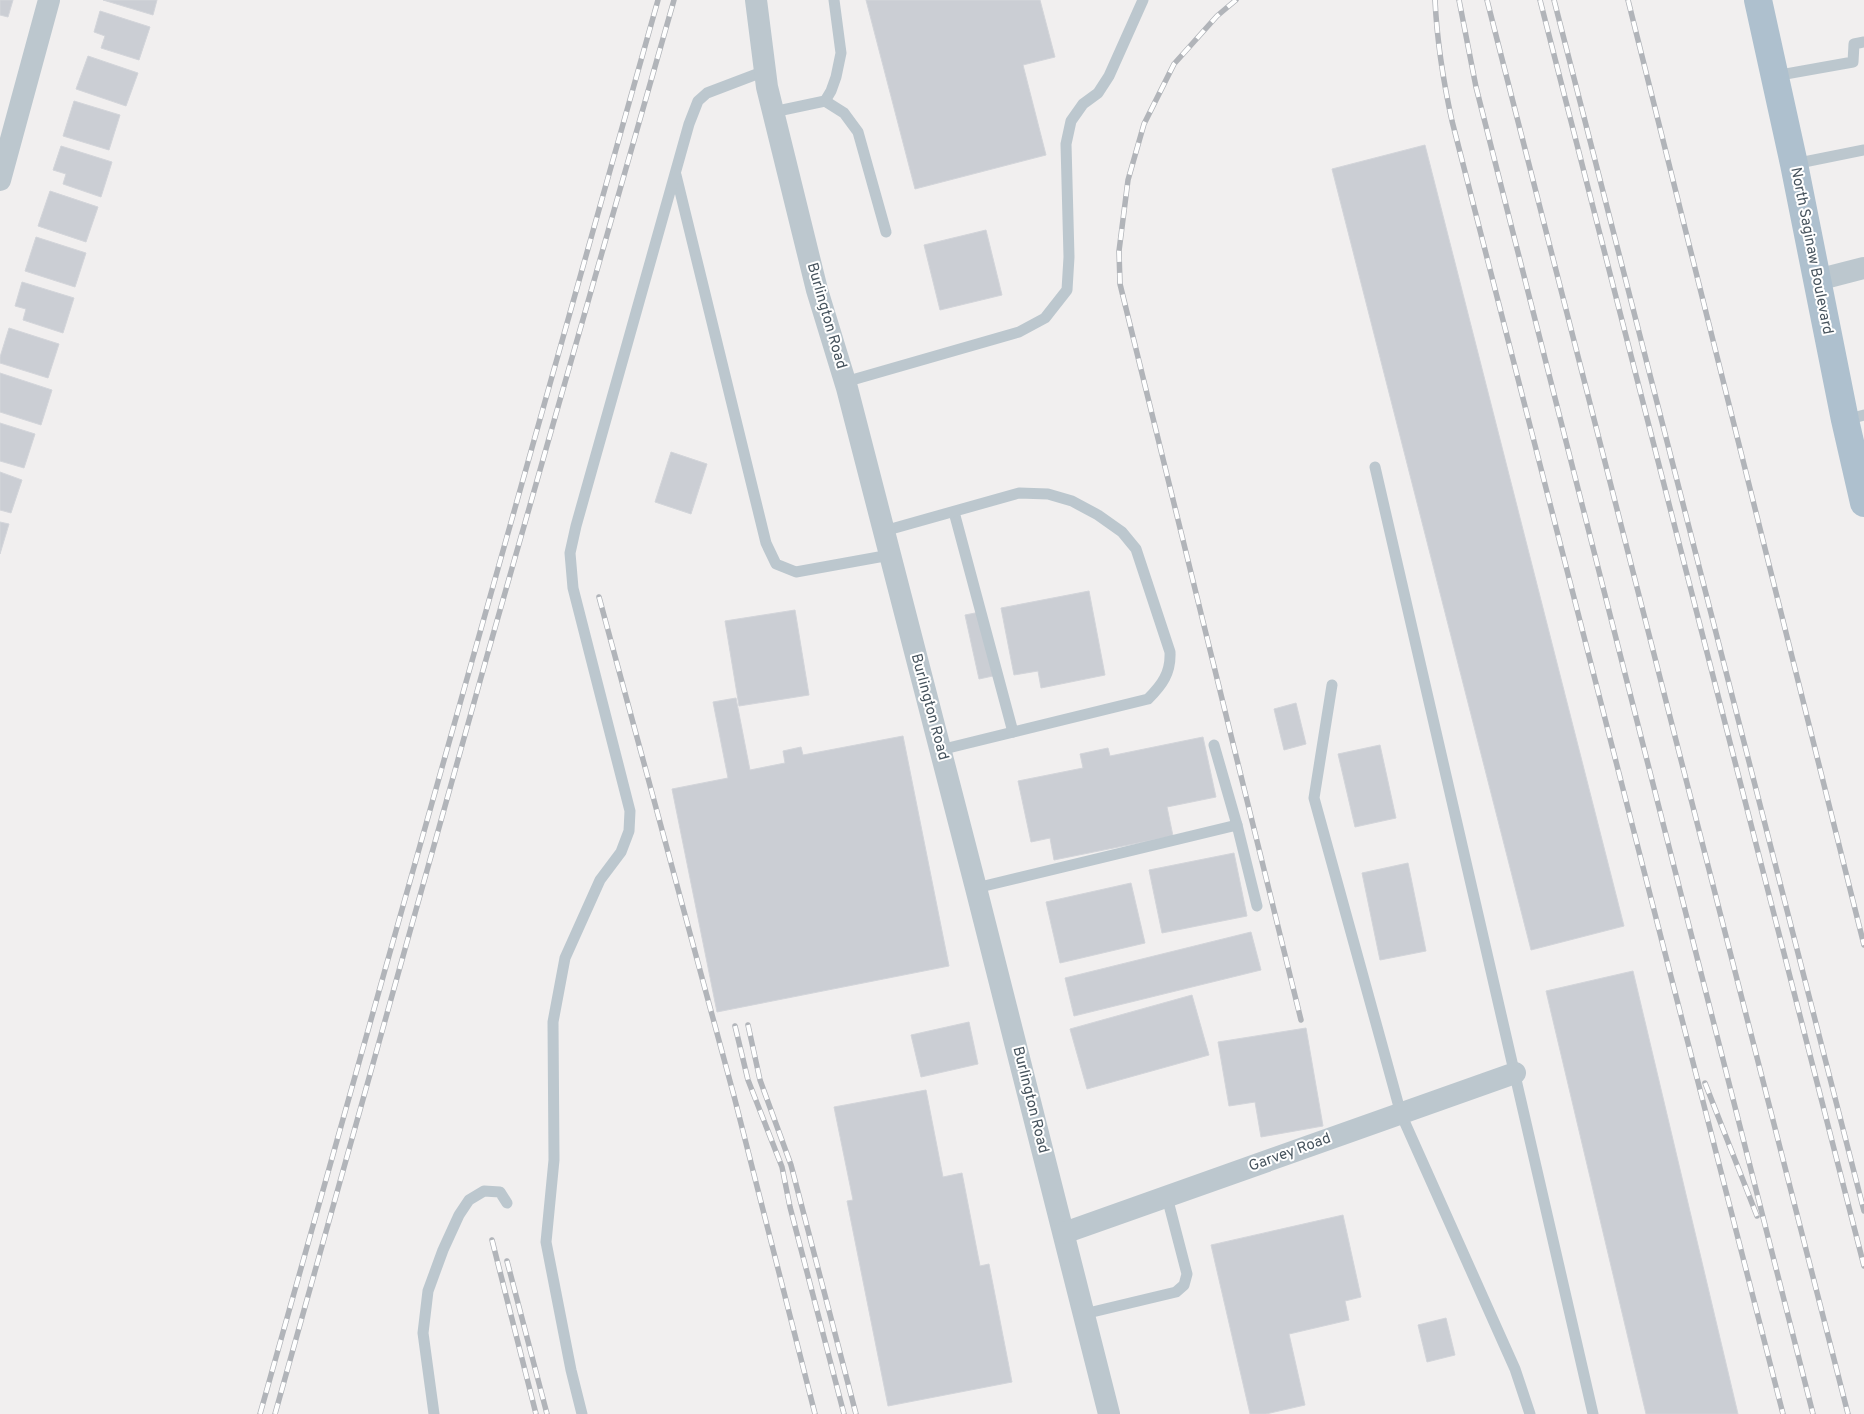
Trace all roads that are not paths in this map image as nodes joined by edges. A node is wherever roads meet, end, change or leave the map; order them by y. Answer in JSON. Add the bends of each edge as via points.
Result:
{"nodes":[{"id":1,"x":50,"y":0,"type":"edge"},
{"id":2,"x":756,"y":0,"type":"edge"},
{"id":3,"x":834,"y":0,"type":"edge"},
{"id":4,"x":1144,"y":0,"type":"edge"},
{"id":5,"x":1758,"y":0,"type":"edge"},
{"id":6,"x":1864,"y":42,"type":"edge"},
{"id":7,"x":765,"y":70,"type":"junction"},
{"id":8,"x":1775,"y":76,"type":"junction"},
{"id":9,"x":824,"y":101,"type":"junction"},
{"id":10,"x":773,"y":112,"type":"junction"},
{"id":11,"x":1864,"y":150,"type":"edge"},
{"id":12,"x":1794,"y":164,"type":"junction"},
{"id":13,"x":676,"y":173,"type":"junction"},
{"id":14,"x":0,"y":180,"type":"edge"},
{"id":15,"x":886,"y":232,"type":"dead end"},
{"id":16,"x":1864,"y":268,"type":"edge"},
{"id":17,"x":1817,"y":280,"type":"junction"},
{"id":18,"x":845,"y":382,"type":"junction"},
{"id":19,"x":1854,"y":418,"type":"edge"},
{"id":20,"x":1376,"y":467,"type":"dead end"},
{"id":21,"x":1864,"y":500,"type":"edge"},
{"id":22,"x":954,"y":512,"type":"junction"},
{"id":23,"x":884,"y":531,"type":"junction"},
{"id":24,"x":890,"y":555,"type":"junction"},
{"id":25,"x":1332,"y":685,"type":"dead end"},
{"id":26,"x":1013,"y":732,"type":"junction"},
{"id":27,"x":1214,"y":745,"type":"dead end"},
{"id":28,"x":940,"y":750,"type":"junction"},
{"id":29,"x":1237,"y":825,"type":"junction"},
{"id":30,"x":976,"y":888,"type":"junction"},
{"id":31,"x":1257,"y":906,"type":"dead end"},
{"id":32,"x":1515,"y":1074,"type":"junction"},
{"id":33,"x":1401,"y":1114,"type":"junction"},
{"id":34,"x":1167,"y":1197,"type":"junction"},
{"id":35,"x":507,"y":1203,"type":"dead end"},
{"id":36,"x":1064,"y":1233,"type":"junction"},
{"id":37,"x":1084,"y":1314,"type":"junction"},
{"id":38,"x":434,"y":1414,"type":"edge"},
{"id":39,"x":582,"y":1414,"type":"edge"},
{"id":40,"x":1109,"y":1414,"type":"edge"},
{"id":41,"x":1530,"y":1414,"type":"edge"},
{"id":42,"x":1593,"y":1414,"type":"edge"}],
"edges":[{"from":1,"to":14,"type":"street"},
{"from":2,"to":7,"type":"street","name":"Burlington Road"},
{"from":3,"to":9,"type":"lane","via":[[841,53],[836,78]]},
{"from":4,"to":18,"type":"lane","via":[[1109,76],[1098,93],[1083,104],[1071,121],[1066,144],[1067,290],[1045,318],[1019,332]]},
{"from":5,"to":8,"type":"main road","name":"North Saginaw Boulevard"},
{"from":6,"to":8,"type":"lane","via":[[1854,44],[1854,62]]},
{"from":7,"to":10,"type":"street","name":"Burlington Road"},
{"from":7,"to":13,"type":"lane","via":[[707,93],[698,102]]},
{"from":8,"to":12,"type":"main road","name":"North Saginaw Boulevard"},
{"from":9,"to":10,"type":"lane"},
{"from":9,"to":15,"type":"lane","via":[[844,113],[858,132]]},
{"from":10,"to":18,"type":"street","name":"Burlington Road","via":[[817,290]]},
{"from":11,"to":12,"type":"lane"},
{"from":12,"to":17,"type":"main road","name":"North Saginaw Boulevard"},
{"from":13,"to":24,"type":"lane","via":[[766,542],[776,564],[796,572]]},
{"from":13,"to":39,"type":"lane","via":[[570,553],[573,588],[630,811],[629,831],[621,852],[600,880],[565,958],[553,1022],[554,1160],[546,1242]]},
{"from":16,"to":17,"type":"street"},
{"from":17,"to":19,"type":"main road","name":"North Saginaw Boulevard"},
{"from":18,"to":23,"type":"street","name":"Burlington Road"},
{"from":19,"to":21,"type":"main road","name":"North Saginaw Boulevard"},
{"from":20,"to":32,"type":"lane"},
{"from":22,"to":23,"type":"lane"},
{"from":22,"to":26,"type":"lane"},
{"from":22,"to":26,"type":"lane","via":[[1020,493],[1038,493],[1072,501],[1098,515],[1122,532],[1136,549],[1170,652],[1167,677],[1148,699]]},
{"from":23,"to":24,"type":"street","name":"Burlington Road"},
{"from":24,"to":28,"type":"street","name":"Burlington Road"},
{"from":25,"to":33,"type":"lane","via":[[1314,798]]},
{"from":26,"to":28,"type":"lane"},
{"from":27,"to":29,"type":"lane"},
{"from":28,"to":30,"type":"street","name":"Burlington Road"},
{"from":29,"to":30,"type":"lane"},
{"from":29,"to":31,"type":"lane"},
{"from":30,"to":36,"type":"street","name":"Burlington Road"},
{"from":32,"to":33,"type":"street","name":"Garvey Road"},
{"from":32,"to":42,"type":"lane"},
{"from":33,"to":34,"type":"street","name":"Garvey Road"},
{"from":33,"to":41,"type":"lane","via":[[1515,1369]]},
{"from":34,"to":36,"type":"street","name":"Garvey Road"},
{"from":34,"to":37,"type":"lane","via":[[1187,1274],[1184,1286],[1176,1292]]},
{"from":35,"to":38,"type":"lane","via":[[500,1192],[484,1192],[469,1200],[442,1250],[428,1292],[423,1333]]},
{"from":36,"to":37,"type":"street","name":"Burlington Road"},
{"from":37,"to":40,"type":"street","name":"Burlington Road"}]}
